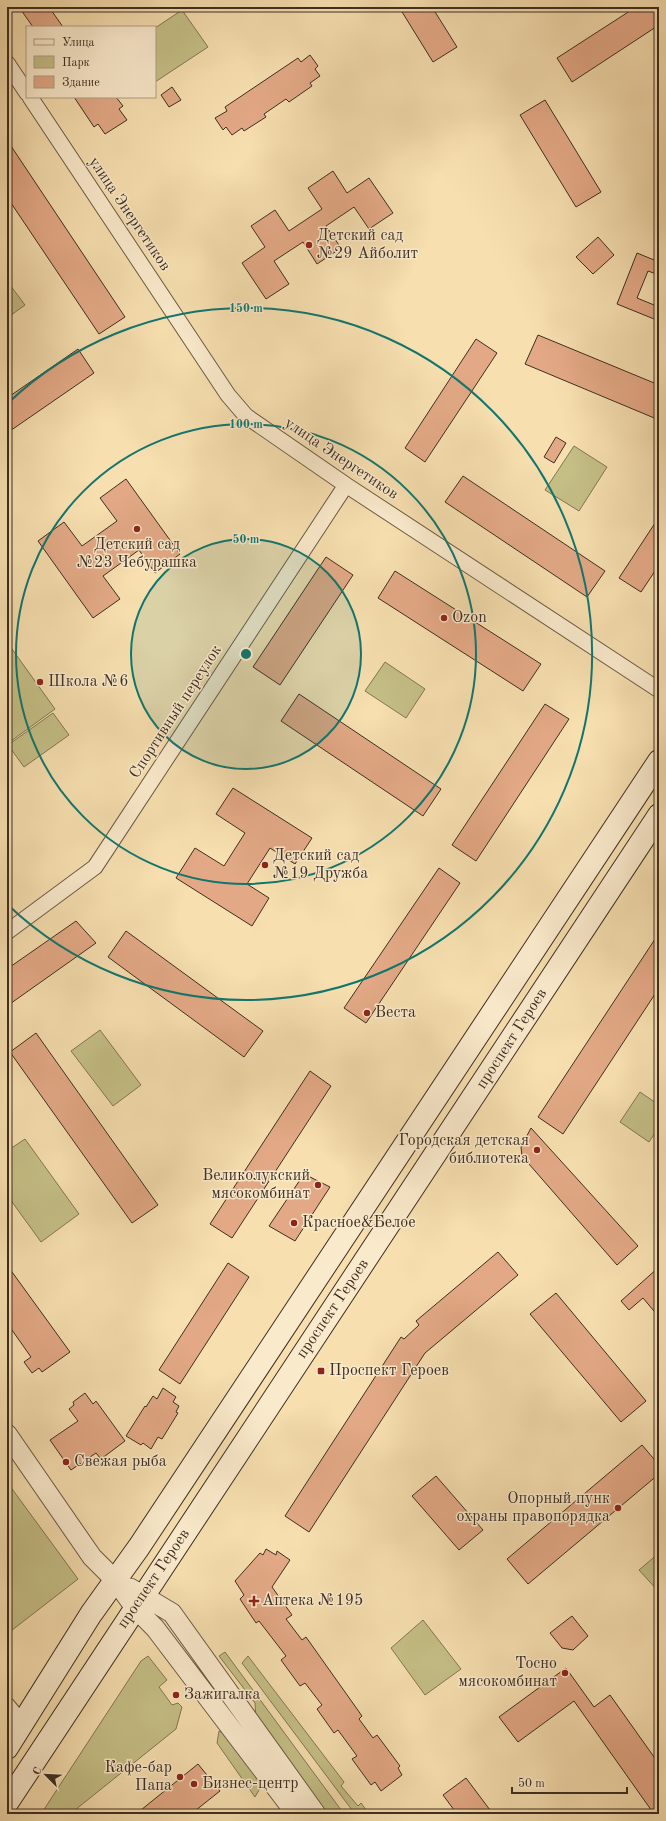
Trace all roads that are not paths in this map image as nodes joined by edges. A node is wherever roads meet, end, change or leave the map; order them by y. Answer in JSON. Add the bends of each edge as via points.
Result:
{"nodes":[{"id":1,"x":7,"y":63,"type":"edge"},
{"id":2,"x":26,"y":92,"type":"edge"},
{"id":3,"x":31,"y":98,"type":"edge"},
{"id":4,"x":346,"y":485,"type":"junction"},
{"id":5,"x":659,"y":690,"type":"edge"},
{"id":6,"x":659,"y":761,"type":"edge"},
{"id":7,"x":659,"y":815,"type":"edge"},
{"id":8,"x":7,"y":932,"type":"edge"},
{"id":9,"x":7,"y":1434,"type":"edge"},
{"id":10,"x":115,"y":1580,"type":"junction"},
{"id":11,"x":140,"y":1602,"type":"junction"},
{"id":12,"x":7,"y":1705,"type":"edge"},
{"id":13,"x":22,"y":1723,"type":"junction"},
{"id":14,"x":7,"y":1748,"type":"edge"},
{"id":15,"x":7,"y":1803,"type":"edge"},
{"id":16,"x":296,"y":1814,"type":"edge"},
{"id":17,"x":316,"y":1814,"type":"edge"}],
"edges":[{"from":1,"to":2,"type":"street"},
{"from":3,"to":4,"type":"street","name":"улица Энергетиков","via":[[228,395],[246,416]]},
{"from":4,"to":5,"type":"street","name":"улица Энергетиков"},
{"from":4,"to":8,"type":"street","name":"Спортивный переулок","via":[[95,867]]},
{"from":6,"to":10,"type":"main road","name":"проспект Героев","via":[[179,1488]]},
{"from":7,"to":11,"type":"main road","name":"проспект Героев"},
{"from":9,"to":10,"type":"street","via":[[92,1557]]},
{"from":10,"to":11,"type":"street"},
{"from":10,"to":13,"type":"main road","name":"проспект Героев"},
{"from":11,"to":15,"type":"main road","name":"проспект Героев"},
{"from":11,"to":16,"type":"street","via":[[155,1628]]},
{"from":11,"to":17,"type":"street","via":[[172,1613]]},
{"from":12,"to":13,"type":"street"},
{"from":13,"to":14,"type":"main road","name":"проспект Героев"}]}
